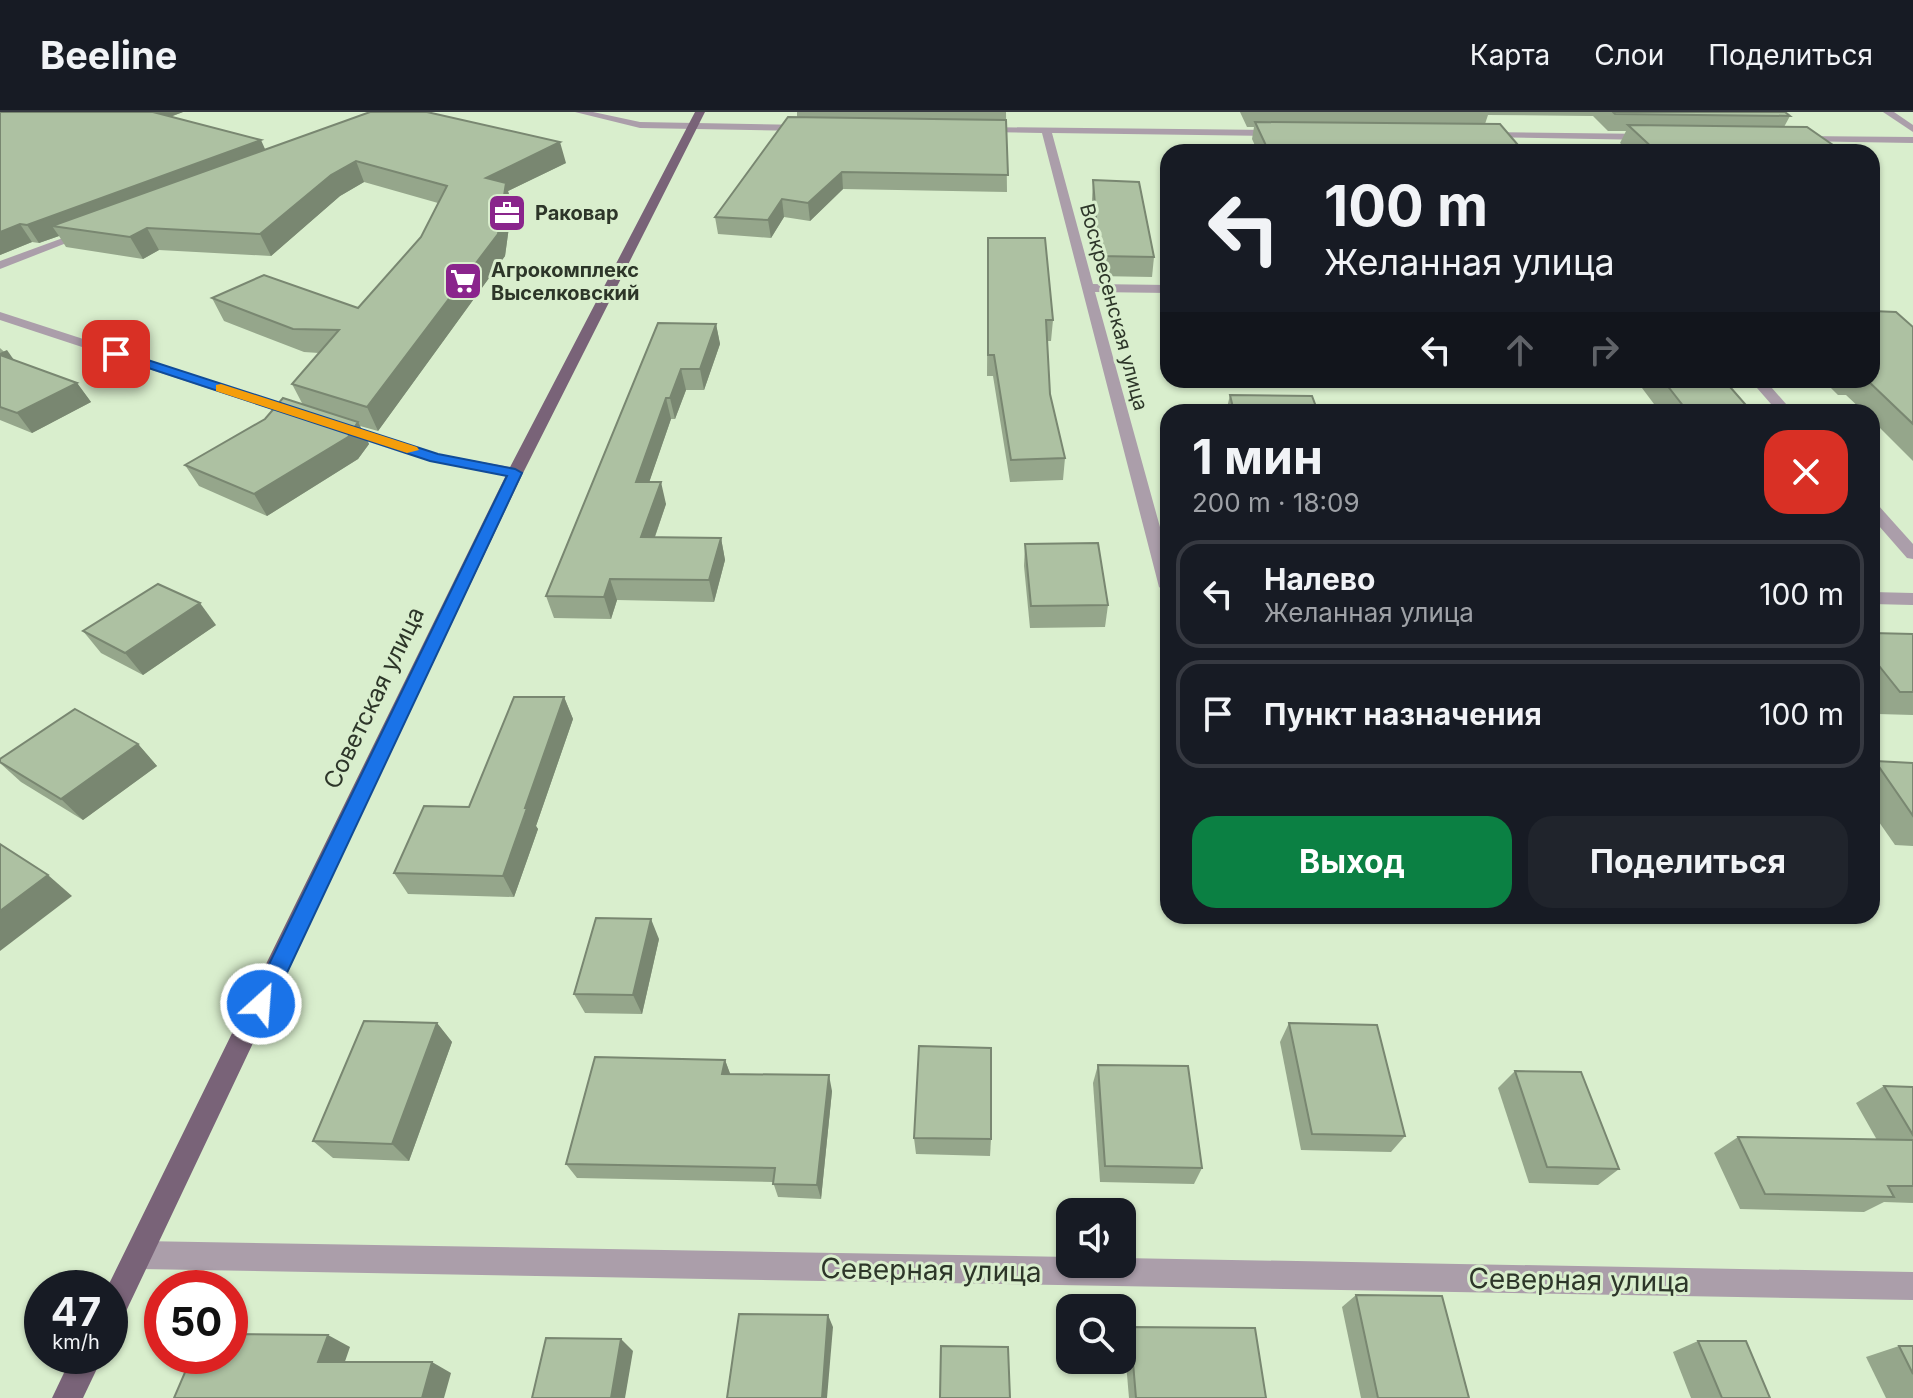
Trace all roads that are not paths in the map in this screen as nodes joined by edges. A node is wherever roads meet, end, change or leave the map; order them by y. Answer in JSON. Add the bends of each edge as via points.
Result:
{"nodes":[{"id":1,"x":580,"y":112,"type":"edge"},
{"id":2,"x":1888,"y":112,"type":"edge"},
{"id":3,"x":696,"y":119,"type":"edge"},
{"id":4,"x":814,"y":128,"type":"edge"},
{"id":5,"x":969,"y":129,"type":"edge"},
{"id":6,"x":1913,"y":129,"type":"edge"},
{"id":7,"x":1046,"y":130,"type":"junction"},
{"id":8,"x":1282,"y":133,"type":"edge"},
{"id":9,"x":1471,"y":135,"type":"edge"},
{"id":10,"x":1534,"y":135,"type":"junction"},
{"id":11,"x":1660,"y":137,"type":"edge"},
{"id":12,"x":1787,"y":139,"type":"edge"},
{"id":13,"x":1913,"y":140,"type":"edge"},
{"id":14,"x":1542,"y":144,"type":"edge"},
{"id":15,"x":101,"y":227,"type":"edge"},
{"id":16,"x":0,"y":265,"type":"edge"},
{"id":17,"x":1087,"y":288,"type":"junction"},
{"id":18,"x":1160,"y":289,"type":"edge"},
{"id":19,"x":0,"y":316,"type":"edge"},
{"id":20,"x":1764,"y":388,"type":"edge"},
{"id":21,"x":1779,"y":404,"type":"edge"},
{"id":22,"x":315,"y":419,"type":"edge"},
{"id":23,"x":330,"y":424,"type":"edge"},
{"id":24,"x":515,"y":473,"type":"junction"},
{"id":25,"x":1880,"y":517,"type":"edge"},
{"id":26,"x":1913,"y":554,"type":"edge"},
{"id":27,"x":1160,"y":557,"type":"edge"},
{"id":28,"x":1880,"y":598,"type":"edge"},
{"id":29,"x":1913,"y":599,"type":"edge"},
{"id":30,"x":140,"y":1255,"type":"junction"},
{"id":31,"x":128,"y":1279,"type":"edge"},
{"id":32,"x":1913,"y":1286,"type":"edge"},
{"id":33,"x":79,"y":1374,"type":"edge"},
{"id":34,"x":67,"y":1398,"type":"edge"}],
"edges":[{"from":1,"to":3,"type":"street","via":[[640,125]]},
{"from":2,"to":6,"type":"street"},
{"from":3,"to":4,"type":"street"},
{"from":3,"to":24,"type":"main road","name":"Советская улица"},
{"from":5,"to":7,"type":"street"},
{"from":7,"to":8,"type":"street"},
{"from":7,"to":17,"type":"street","name":"Воскресенская улица"},
{"from":9,"to":10,"type":"street"},
{"from":10,"to":11,"type":"street"},
{"from":10,"to":14,"type":"street"},
{"from":12,"to":13,"type":"street"},
{"from":15,"to":16,"type":"street"},
{"from":17,"to":18,"type":"street"},
{"from":17,"to":27,"type":"street","name":"Воскресенская улица"},
{"from":19,"to":22,"type":"street"},
{"from":20,"to":21,"type":"street"},
{"from":23,"to":24,"type":"street","via":[[435,458]]},
{"from":24,"to":30,"type":"main road","name":"Советская улица"},
{"from":25,"to":26,"type":"street"},
{"from":28,"to":29,"type":"street"},
{"from":30,"to":31,"type":"main road","name":"Советская улица"},
{"from":30,"to":32,"type":"street","name":"Северная улица"},
{"from":33,"to":34,"type":"main road"}]}
